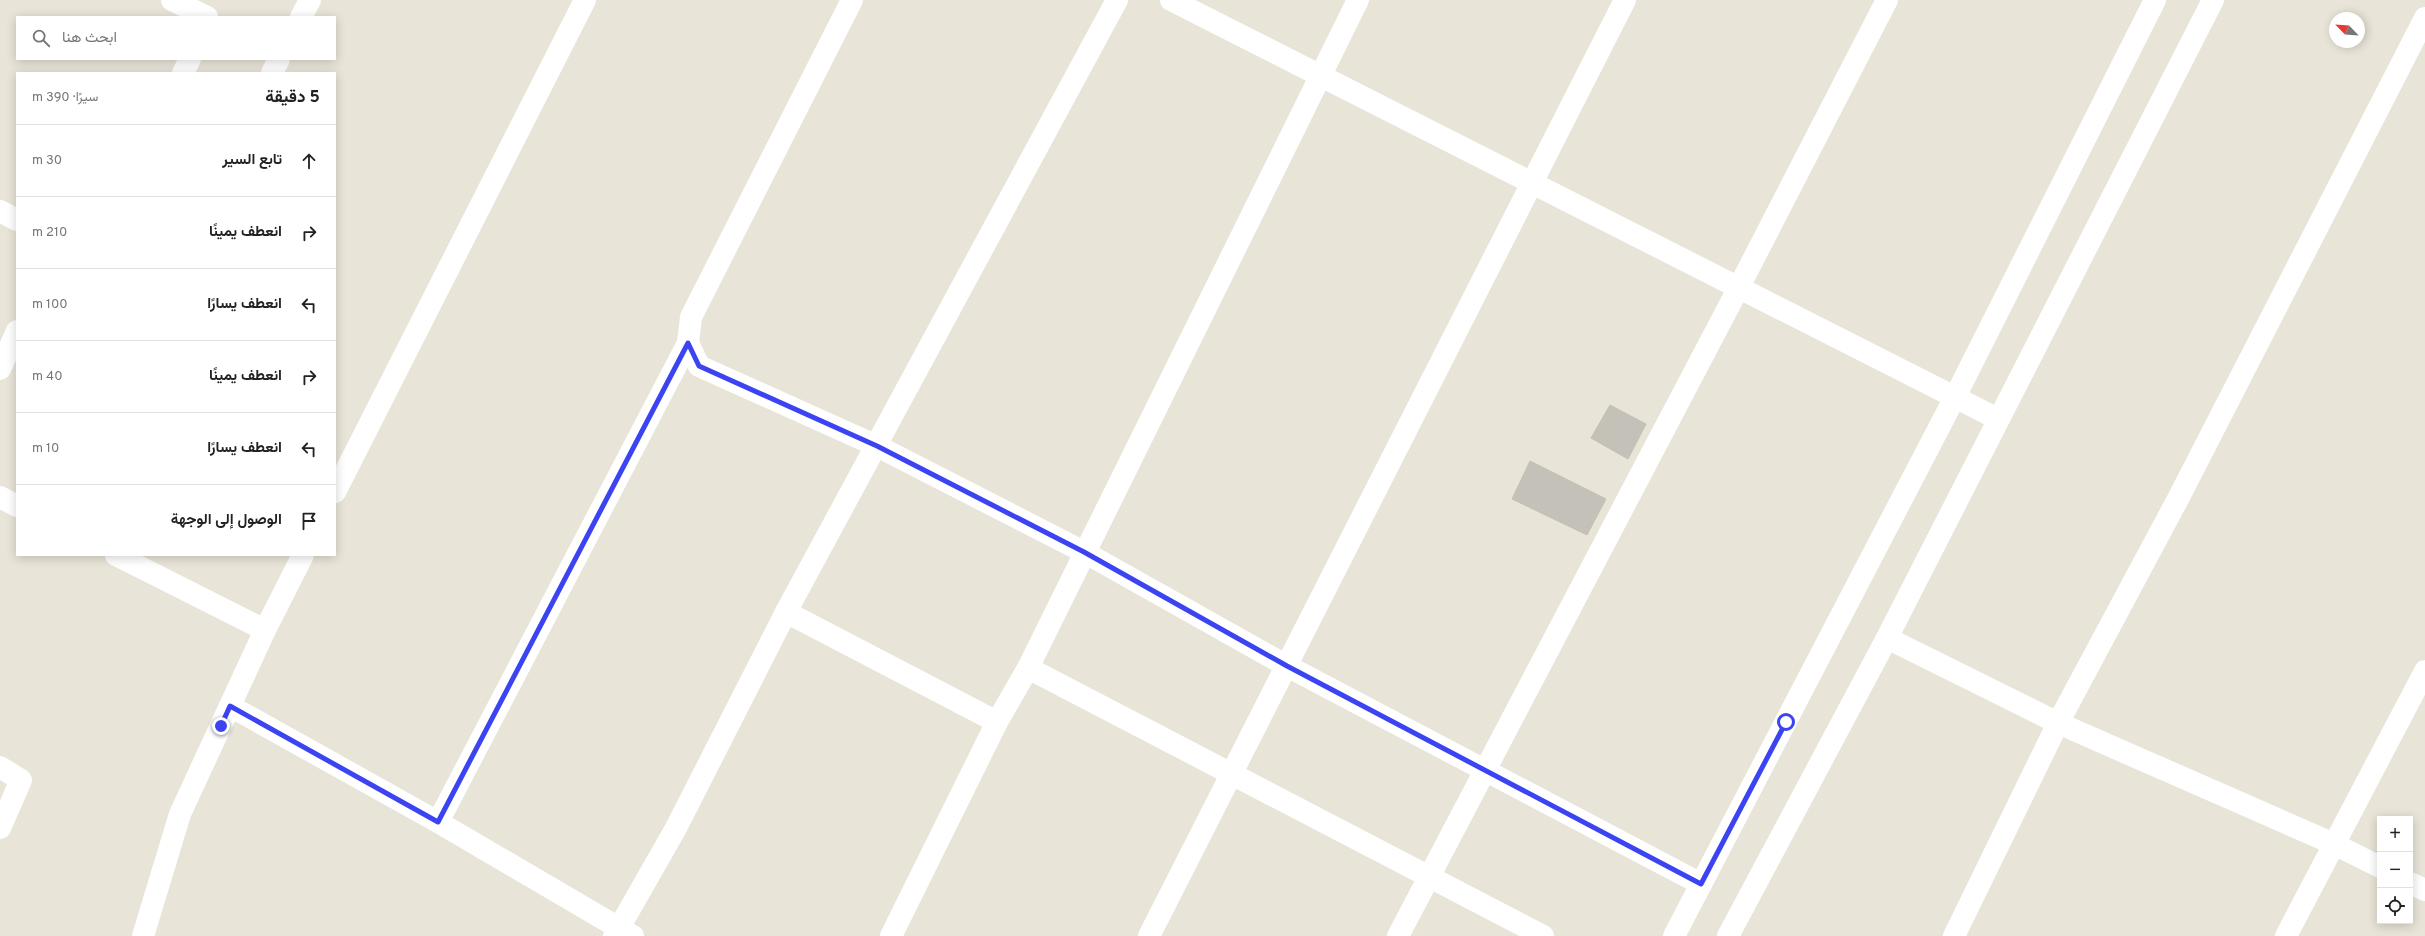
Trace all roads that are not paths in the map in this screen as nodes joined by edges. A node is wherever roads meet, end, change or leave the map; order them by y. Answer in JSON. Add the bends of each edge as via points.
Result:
{"nodes":[{"id":1,"x":172,"y":0,"type":"edge"},
{"id":2,"x":310,"y":0,"type":"edge"},
{"id":3,"x":585,"y":0,"type":"edge"},
{"id":4,"x":852,"y":0,"type":"edge"},
{"id":5,"x":1117,"y":0,"type":"edge"},
{"id":6,"x":1171,"y":0,"type":"edge"},
{"id":7,"x":1358,"y":0,"type":"edge"},
{"id":8,"x":1625,"y":0,"type":"edge"},
{"id":9,"x":1887,"y":0,"type":"edge"},
{"id":10,"x":2155,"y":0,"type":"edge"},
{"id":11,"x":2212,"y":0,"type":"edge"},
{"id":12,"x":205,"y":16,"type":"edge"},
{"id":13,"x":302,"y":16,"type":"edge"},
{"id":14,"x":2425,"y":18,"type":"edge"},
{"id":15,"x":190,"y":60,"type":"edge"},
{"id":16,"x":278,"y":60,"type":"edge"},
{"id":17,"x":184,"y":72,"type":"edge"},
{"id":18,"x":272,"y":72,"type":"edge"},
{"id":19,"x":1319,"y":75,"type":"junction"},
{"id":20,"x":1532,"y":182,"type":"junction"},
{"id":21,"x":0,"y":211,"type":"edge"},
{"id":22,"x":16,"y":219,"type":"edge"},
{"id":23,"x":1739,"y":288,"type":"junction"},
{"id":24,"x":16,"y":333,"type":"edge"},
{"id":25,"x":688,"y":343,"type":"junction"},
{"id":26,"x":0,"y":369,"type":"edge"},
{"id":27,"x":1954,"y":397,"type":"junction"},
{"id":28,"x":1998,"y":419,"type":"junction"},
{"id":29,"x":877,"y":446,"type":"junction"},
{"id":30,"x":336,"y":490,"type":"edge"},
{"id":31,"x":0,"y":497,"type":"edge"},
{"id":32,"x":16,"y":505,"type":"edge"},
{"id":33,"x":1084,"y":552,"type":"junction"},
{"id":34,"x":118,"y":556,"type":"edge"},
{"id":35,"x":302,"y":556,"type":"edge"},
{"id":36,"x":786,"y":612,"type":"junction"},
{"id":37,"x":265,"y":630,"type":"junction"},
{"id":38,"x":1886,"y":638,"type":"junction"},
{"id":39,"x":1287,"y":666,"type":"junction"},
{"id":40,"x":1028,"y":668,"type":"junction"},
{"id":41,"x":2425,"y":671,"type":"edge"},
{"id":42,"x":230,"y":706,"type":"junction"},
{"id":43,"x":997,"y":722,"type":"junction"},
{"id":44,"x":2058,"y":723,"type":"junction"},
{"id":45,"x":0,"y":766,"type":"edge"},
{"id":46,"x":1485,"y":771,"type":"junction"},
{"id":47,"x":1233,"y":774,"type":"junction"},
{"id":48,"x":438,"y":822,"type":"junction"},
{"id":49,"x":0,"y":828,"type":"edge"},
{"id":50,"x":2334,"y":844,"type":"junction"},
{"id":51,"x":2377,"y":866,"type":"edge"},
{"id":52,"x":1429,"y":877,"type":"junction"},
{"id":53,"x":1701,"y":884,"type":"junction"},
{"id":54,"x":2413,"y":884,"type":"edge"},
{"id":55,"x":2425,"y":890,"type":"edge"},
{"id":56,"x":622,"y":933,"type":"edge"},
{"id":57,"x":143,"y":936,"type":"edge"},
{"id":58,"x":891,"y":936,"type":"edge"},
{"id":59,"x":1149,"y":936,"type":"edge"},
{"id":60,"x":1398,"y":936,"type":"edge"},
{"id":61,"x":1543,"y":936,"type":"edge"},
{"id":62,"x":1674,"y":936,"type":"edge"},
{"id":63,"x":1728,"y":936,"type":"edge"},
{"id":64,"x":1954,"y":936,"type":"edge"},
{"id":65,"x":2286,"y":936,"type":"edge"}],
"edges":[{"from":1,"to":12,"type":"street"},
{"from":2,"to":13,"type":"street"},
{"from":3,"to":30,"type":"street"},
{"from":4,"to":25,"type":"street","via":[[692,317]]},
{"from":5,"to":29,"type":"street"},
{"from":6,"to":19,"type":"street"},
{"from":7,"to":19,"type":"street"},
{"from":8,"to":20,"type":"street"},
{"from":9,"to":23,"type":"street"},
{"from":10,"to":27,"type":"street"},
{"from":11,"to":28,"type":"street"},
{"from":14,"to":44,"type":"street","via":[[2179,497]]},
{"from":15,"to":17,"type":"street"},
{"from":16,"to":18,"type":"street"},
{"from":19,"to":20,"type":"street"},
{"from":19,"to":33,"type":"street"},
{"from":20,"to":23,"type":"street"},
{"from":20,"to":39,"type":"street"},
{"from":21,"to":22,"type":"street"},
{"from":23,"to":27,"type":"street"},
{"from":23,"to":46,"type":"street"},
{"from":24,"to":26,"type":"street"},
{"from":25,"to":29,"type":"street","via":[[699,366]]},
{"from":25,"to":48,"type":"street"},
{"from":27,"to":28,"type":"street"},
{"from":27,"to":53,"type":"street"},
{"from":28,"to":38,"type":"street"},
{"from":29,"to":33,"type":"street"},
{"from":29,"to":36,"type":"street"},
{"from":31,"to":32,"type":"street"},
{"from":33,"to":39,"type":"street"},
{"from":33,"to":40,"type":"street"},
{"from":34,"to":37,"type":"street"},
{"from":35,"to":37,"type":"street"},
{"from":36,"to":43,"type":"street"},
{"from":36,"to":56,"type":"street"},
{"from":37,"to":42,"type":"street"},
{"from":38,"to":44,"type":"street"},
{"from":38,"to":63,"type":"street"},
{"from":39,"to":46,"type":"street"},
{"from":39,"to":47,"type":"street"},
{"from":40,"to":43,"type":"street"},
{"from":40,"to":47,"type":"street"},
{"from":41,"to":50,"type":"street"},
{"from":42,"to":48,"type":"street"},
{"from":42,"to":57,"type":"street","via":[[180,814]]},
{"from":43,"to":58,"type":"street"},
{"from":44,"to":50,"type":"street"},
{"from":44,"to":64,"type":"street"},
{"from":45,"to":49,"type":"street","via":[[21,780]]},
{"from":46,"to":52,"type":"street"},
{"from":46,"to":53,"type":"street"},
{"from":47,"to":52,"type":"street"},
{"from":47,"to":59,"type":"street"},
{"from":48,"to":56,"type":"street"},
{"from":50,"to":51,"type":"street"},
{"from":50,"to":65,"type":"street"},
{"from":52,"to":60,"type":"street"},
{"from":52,"to":61,"type":"street"},
{"from":53,"to":62,"type":"street"},
{"from":54,"to":55,"type":"street"}]}
